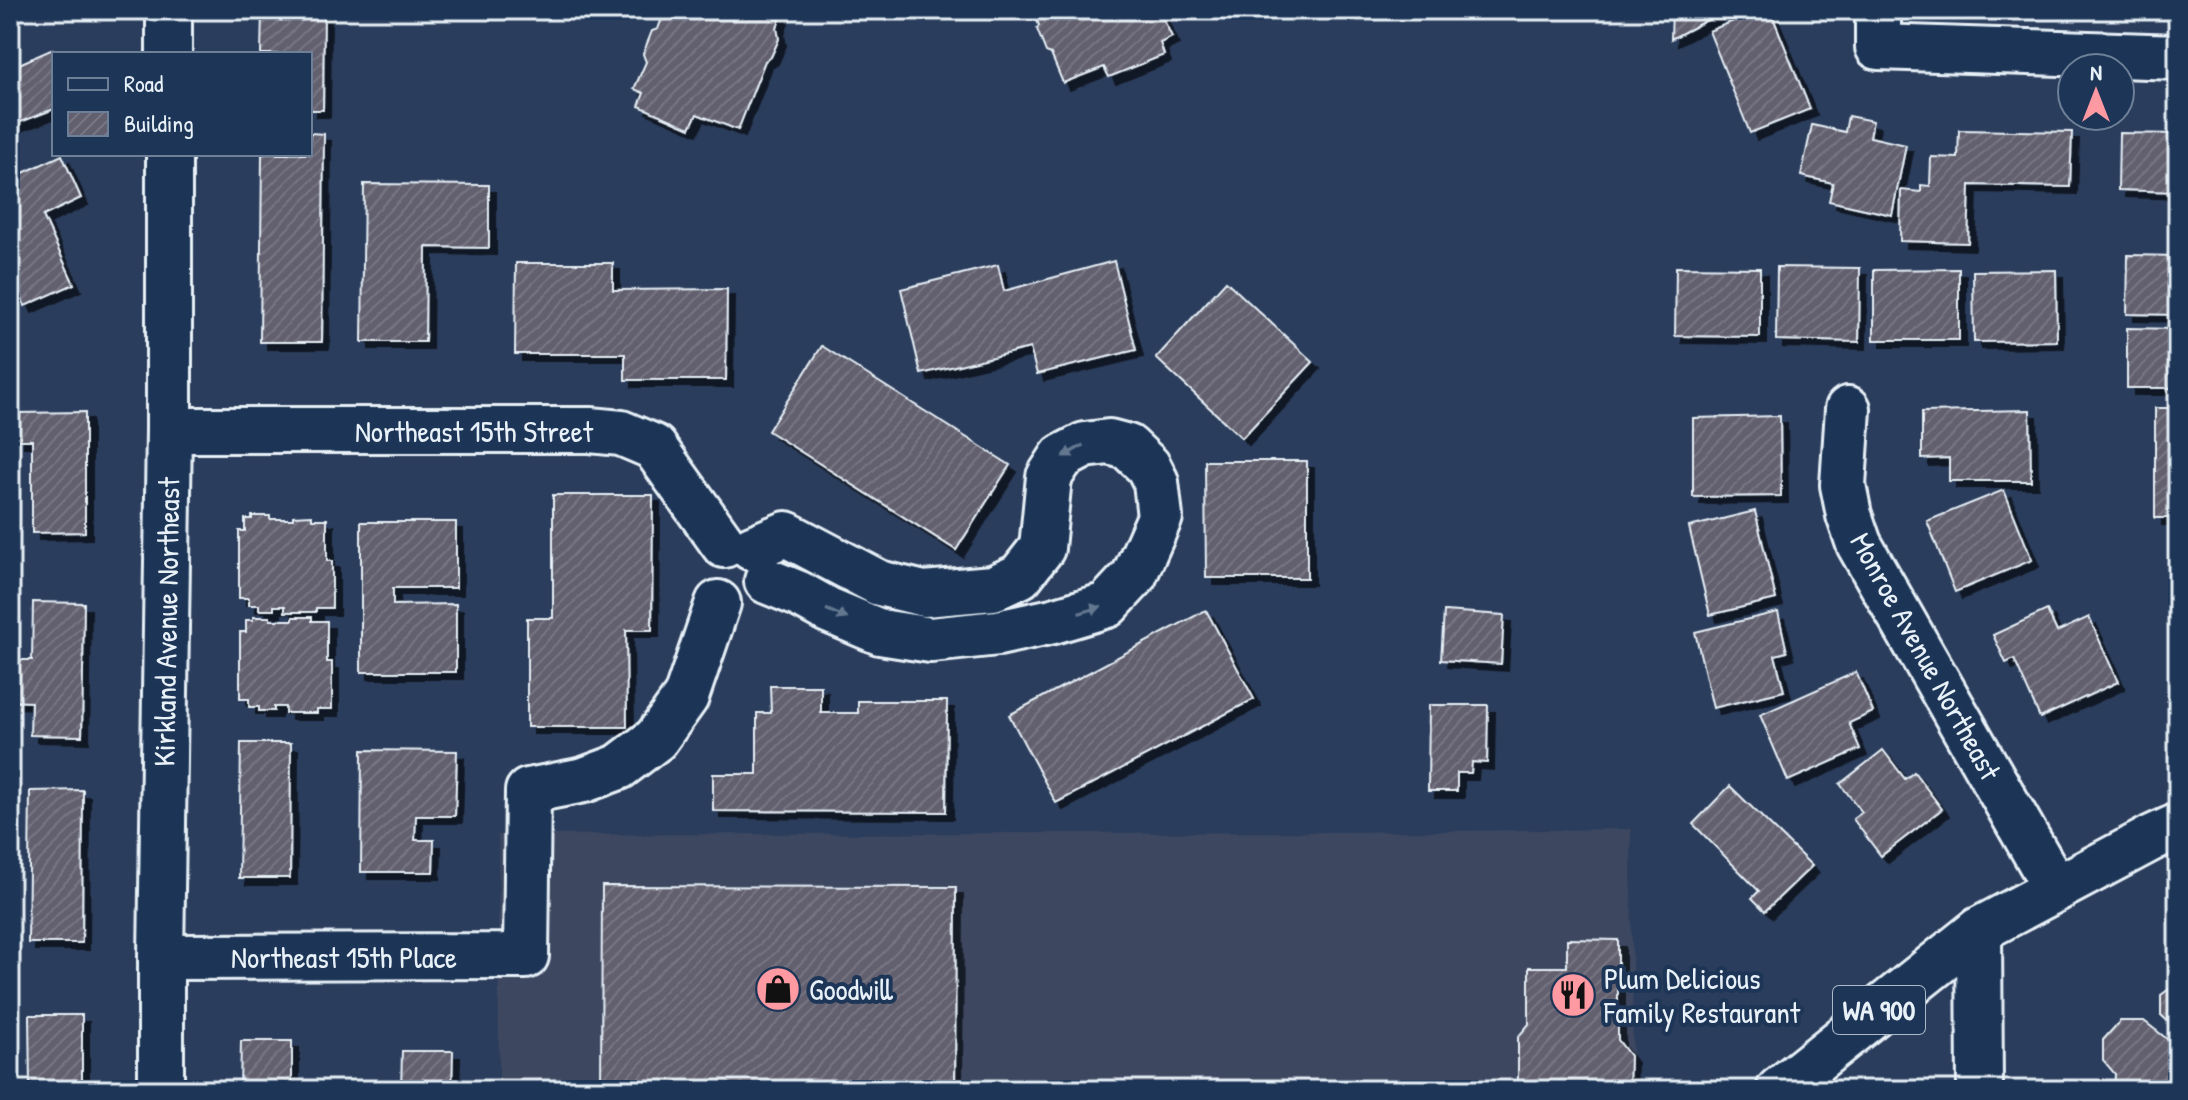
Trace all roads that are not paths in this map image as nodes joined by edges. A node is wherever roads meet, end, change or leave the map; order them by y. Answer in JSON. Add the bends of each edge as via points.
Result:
{"nodes":[{"id":1,"x":169,"y":10,"type":"edge"},
{"id":2,"x":1878,"y":28,"type":"edge"},
{"id":3,"x":169,"y":52,"type":"edge"},
{"id":4,"x":2178,"y":57,"type":"edge"},
{"id":5,"x":169,"y":156,"type":"edge"},
{"id":6,"x":1848,"y":409,"type":"dead end"},
{"id":7,"x":169,"y":430,"type":"junction"},
{"id":8,"x":748,"y":558,"type":"junction"},
{"id":9,"x":2178,"y":826,"type":"edge"},
{"id":10,"x":2056,"y":889,"type":"junction"},
{"id":11,"x":1979,"y":930,"type":"junction"},
{"id":12,"x":161,"y":957,"type":"junction"},
{"id":13,"x":161,"y":1090,"type":"edge"},
{"id":14,"x":1779,"y":1090,"type":"edge"},
{"id":15,"x":1980,"y":1090,"type":"edge"}],
"edges":[{"from":1,"to":3,"type":"street"},
{"from":2,"to":4,"type":"street"},
{"from":5,"to":7,"type":"street","name":"Kirkland Avenue Northeast"},
{"from":6,"to":10,"type":"street","name":"Monroe Avenue Northeast","via":[[1843,485],[1859,544]]},
{"from":7,"to":8,"type":"street","name":"Northeast 15th Street","via":[[621,433],[654,447]]},
{"from":7,"to":12,"type":"street","name":"Kirkland Avenue Northeast"},
{"from":8,"to":8,"type":"street","one_way":true,"via":[[799,594],[880,632],[931,640],[998,633],[1107,605],[1134,576],[1160,517],[1156,482],[1128,447],[1109,442],[1085,445],[1062,457],[1049,477],[1042,548],[1020,576],[993,588],[924,594],[879,583],[786,534]]},
{"from":8,"to":12,"type":"street","name":"Northeast 15th Place","via":[[757,599],[739,608],[718,603],[686,697],[656,739],[619,767],[528,791],[526,956]]},
{"from":9,"to":10,"type":"street","number":"WA 900"},
{"from":10,"to":11,"type":"street","number":"WA 900"},
{"from":11,"to":14,"type":"street","number":"WA 900"},
{"from":11,"to":15,"type":"street"},
{"from":12,"to":13,"type":"street","name":"Kirkland Avenue Northeast"}]}
